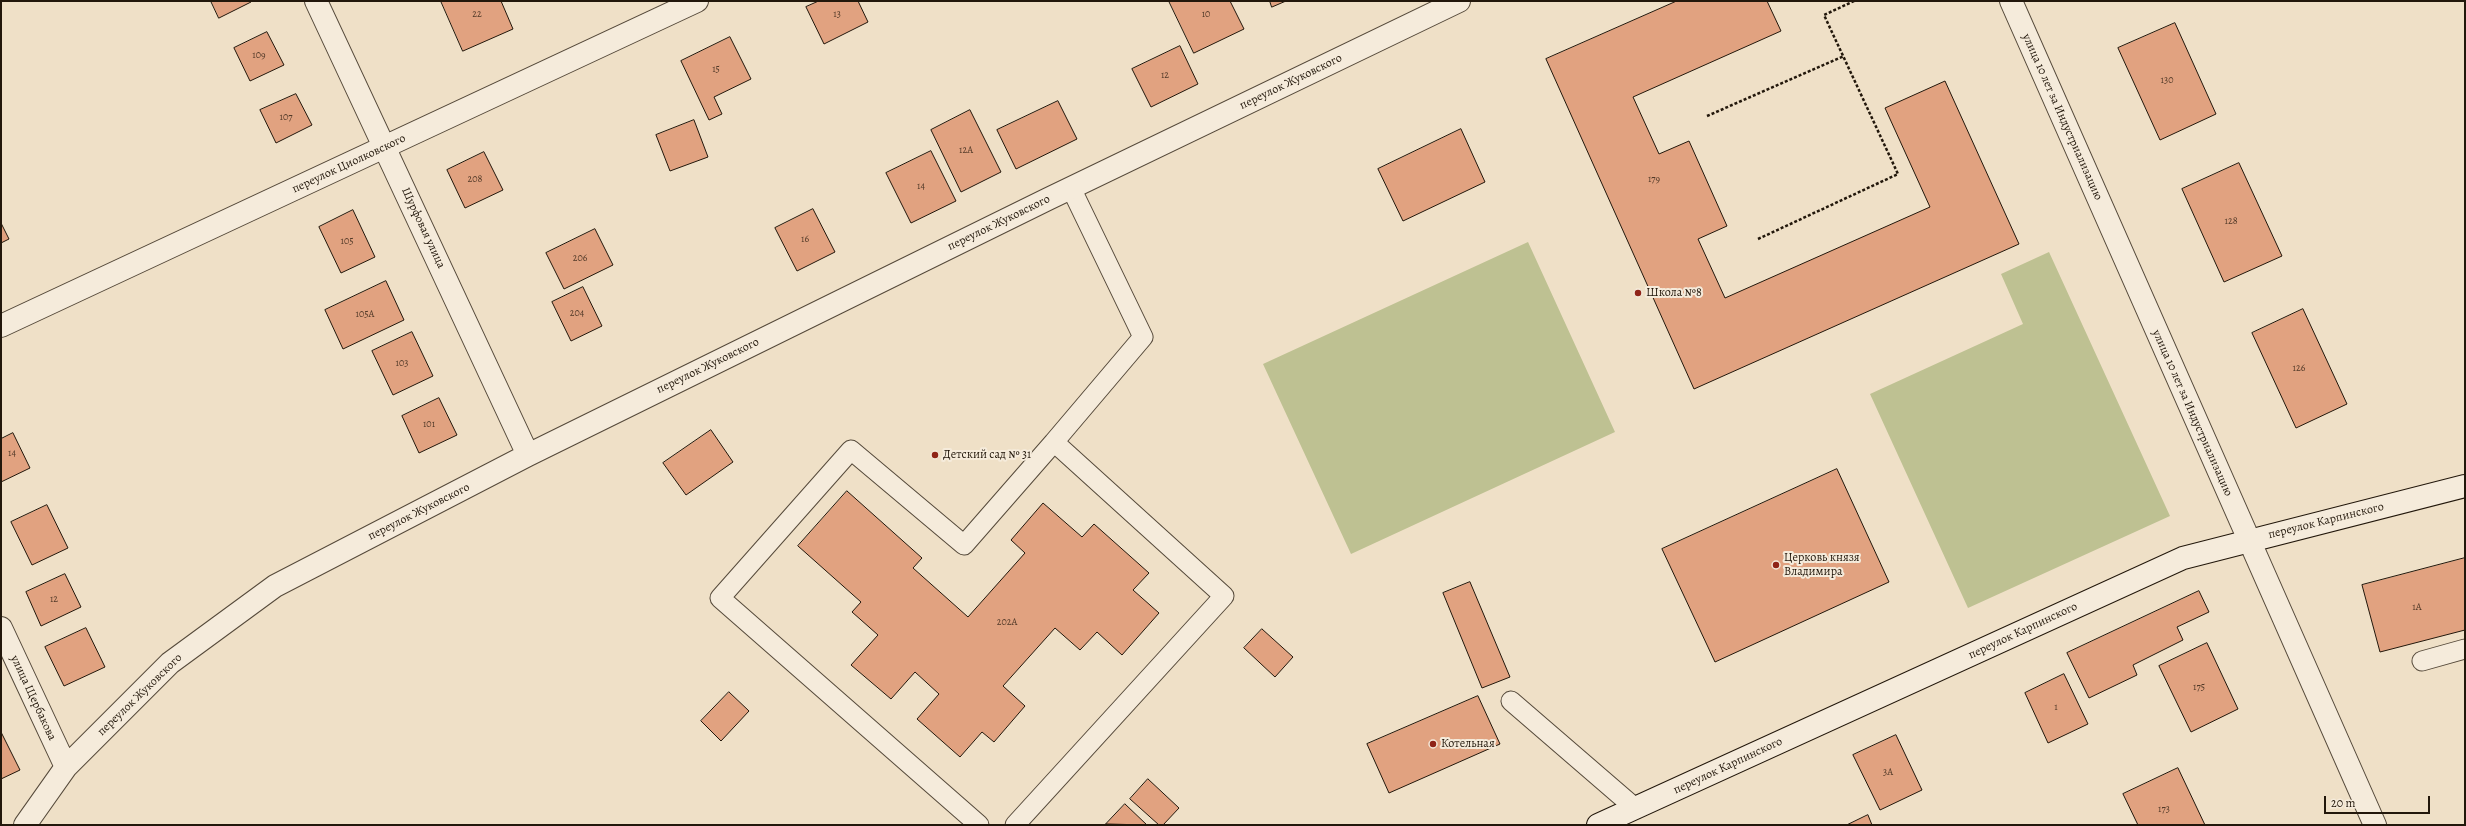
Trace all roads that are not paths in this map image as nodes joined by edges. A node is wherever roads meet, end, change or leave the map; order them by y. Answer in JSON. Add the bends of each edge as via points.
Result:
{"nodes":[{"id":1,"x":316,"y":1,"type":"edge"},
{"id":2,"x":697,"y":1,"type":"edge"},
{"id":3,"x":1459,"y":1,"type":"edge"},
{"id":4,"x":2011,"y":1,"type":"edge"},
{"id":5,"x":386,"y":148,"type":"junction"},
{"id":6,"x":1071,"y":188,"type":"junction"},
{"id":7,"x":1,"y":326,"type":"edge"},
{"id":8,"x":1054,"y":442,"type":"junction"},
{"id":9,"x":528,"y":455,"type":"junction"},
{"id":10,"x":2465,"y":486,"type":"edge"},
{"id":11,"x":2248,"y":540,"type":"junction"},
{"id":12,"x":1,"y":628,"type":"edge"},
{"id":13,"x":2465,"y":649,"type":"edge"},
{"id":14,"x":2422,"y":660,"type":"dead end"},
{"id":15,"x":1511,"y":701,"type":"dead end"},
{"id":16,"x":66,"y":767,"type":"junction"},
{"id":17,"x":1635,"y":808,"type":"junction"},
{"id":18,"x":24,"y":825,"type":"edge"},
{"id":19,"x":979,"y":825,"type":"edge"},
{"id":20,"x":1015,"y":825,"type":"edge"},
{"id":21,"x":1598,"y":825,"type":"edge"},
{"id":22,"x":2375,"y":825,"type":"edge"}],
"edges":[{"from":1,"to":5,"type":"street","name":"Шурфовая улица"},
{"from":2,"to":5,"type":"street","name":"переулок Циолковского"},
{"from":3,"to":6,"type":"street","name":"переулок Жуковского"},
{"from":4,"to":11,"type":"street","name":"улица 10 лет за Индустриализацию"},
{"from":5,"to":7,"type":"street","name":"переулок Циолковского"},
{"from":5,"to":9,"type":"street","name":"Шурфовая улица"},
{"from":6,"to":8,"type":"lane","via":[[1143,337]]},
{"from":6,"to":9,"type":"street","name":"переулок Жуковского"},
{"from":8,"to":19,"type":"lane","via":[[964,546],[850,450],[720,598]]},
{"from":8,"to":20,"type":"lane","via":[[1224,596]]},
{"from":9,"to":16,"type":"street","name":"переулок Жуковского","via":[[275,586],[170,663]]},
{"from":10,"to":11,"type":"street","name":"переулок Карпинского"},
{"from":11,"to":17,"type":"street","name":"переулок Карпинского","via":[[2183,558]]},
{"from":11,"to":22,"type":"street","name":"улица 10 лет за Индустриализацию"},
{"from":12,"to":16,"type":"street","name":"улица Щербакова"},
{"from":13,"to":14,"type":"lane"},
{"from":15,"to":17,"type":"lane"},
{"from":16,"to":18,"type":"street","name":"переулок Жуковского"},
{"from":17,"to":21,"type":"street","name":"переулок Карпинского"}]}
